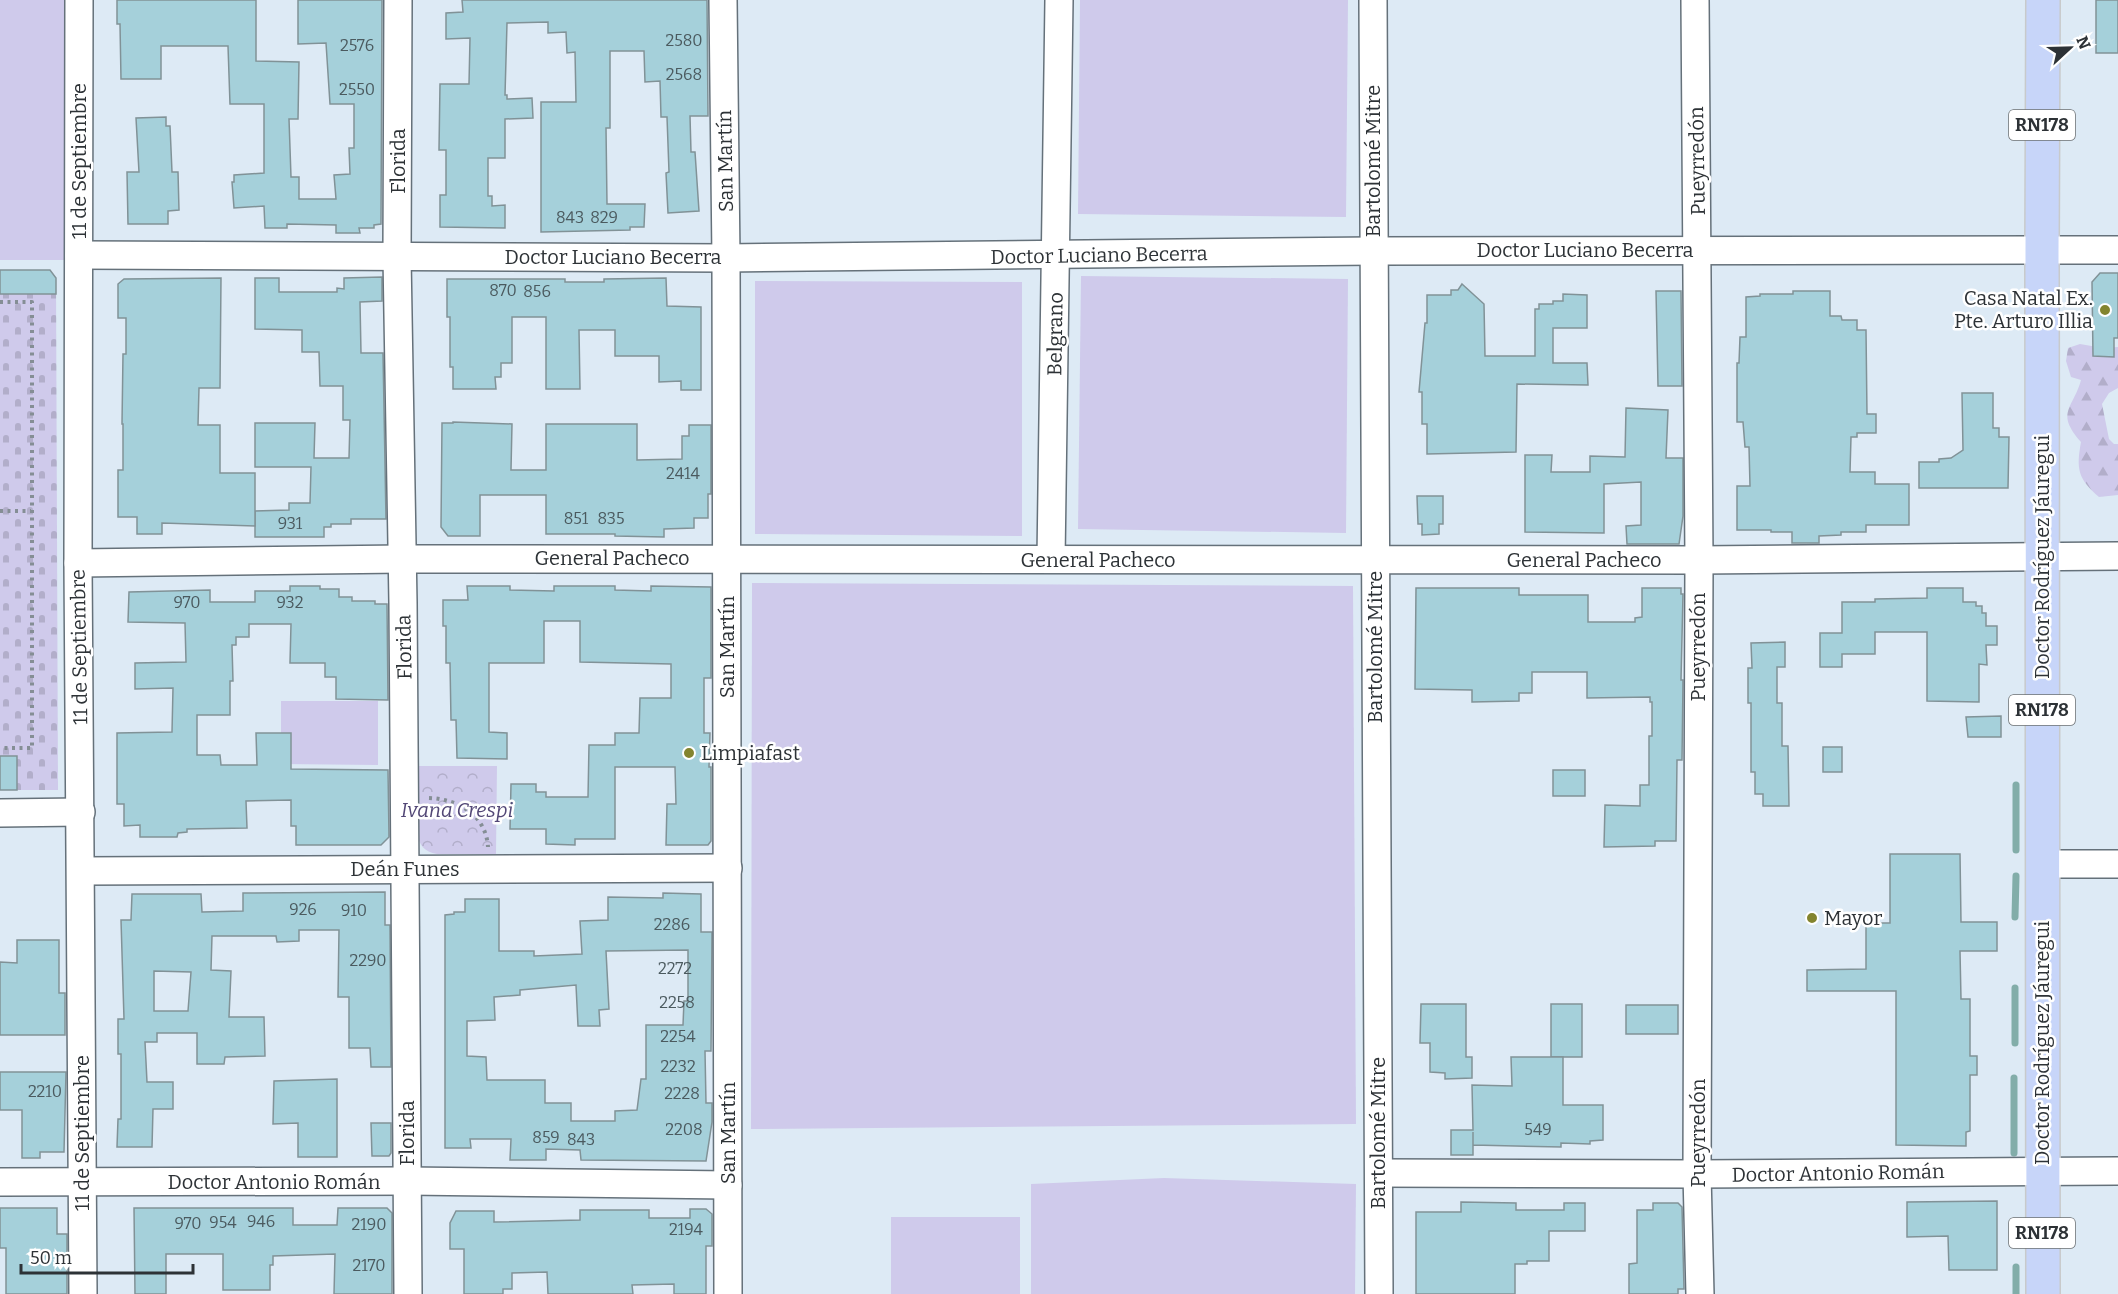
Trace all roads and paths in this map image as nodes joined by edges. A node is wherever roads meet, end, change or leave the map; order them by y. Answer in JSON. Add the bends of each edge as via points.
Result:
{"nodes":[{"id":1,"x":79,"y":0,"type":"edge"},
{"id":2,"x":398,"y":0,"type":"edge"},
{"id":3,"x":723,"y":0,"type":"edge"},
{"id":4,"x":1059,"y":0,"type":"edge"},
{"id":5,"x":1373,"y":0,"type":"edge"},
{"id":6,"x":1695,"y":0,"type":"edge"},
{"id":7,"x":2043,"y":0,"type":"edge"},
{"id":8,"x":1698,"y":250,"type":"junction"},
{"id":9,"x":2118,"y":250,"type":"edge"},
{"id":10,"x":1374,"y":251,"type":"junction"},
{"id":11,"x":2042,"y":251,"type":"junction"},
{"id":12,"x":79,"y":255,"type":"junction"},
{"id":13,"x":1056,"y":255,"type":"junction"},
{"id":14,"x":397,"y":257,"type":"junction"},
{"id":15,"x":726,"y":258,"type":"junction"},
{"id":16,"x":0,"y":302,"type":"edge"},
{"id":17,"x":0,"y":511,"type":"edge"},
{"id":18,"x":31,"y":511,"type":"junction"},
{"id":19,"x":2042,"y":556,"type":"junction"},
{"id":20,"x":2118,"y":556,"type":"edge"},
{"id":21,"x":726,"y":558,"type":"junction"},
{"id":22,"x":403,"y":559,"type":"junction"},
{"id":23,"x":1051,"y":560,"type":"junction"},
{"id":24,"x":1375,"y":560,"type":"junction"},
{"id":25,"x":1699,"y":560,"type":"junction"},
{"id":26,"x":78,"y":563,"type":"junction"},
{"id":27,"x":0,"y":748,"type":"edge"},
{"id":28,"x":405,"y":796,"type":"junction"},
{"id":29,"x":81,"y":812,"type":"junction"},
{"id":30,"x":0,"y":813,"type":"edge"},
{"id":31,"x":2042,"y":864,"type":"junction"},
{"id":32,"x":2118,"y":864,"type":"edge"},
{"id":33,"x":728,"y":867,"type":"junction"},
{"id":34,"x":406,"y":868,"type":"junction"},
{"id":35,"x":489,"y":868,"type":"junction"},
{"id":36,"x":81,"y":871,"type":"junction"},
{"id":37,"x":2042,"y":1171,"type":"junction"},
{"id":38,"x":2118,"y":1171,"type":"edge"},
{"id":39,"x":1379,"y":1173,"type":"junction"},
{"id":40,"x":1697,"y":1174,"type":"junction"},
{"id":41,"x":408,"y":1181,"type":"junction"},
{"id":42,"x":0,"y":1182,"type":"edge"},
{"id":43,"x":82,"y":1182,"type":"junction"},
{"id":44,"x":729,"y":1185,"type":"junction"},
{"id":45,"x":83,"y":1294,"type":"edge"},
{"id":46,"x":408,"y":1294,"type":"edge"},
{"id":47,"x":728,"y":1294,"type":"edge"},
{"id":48,"x":1379,"y":1294,"type":"edge"},
{"id":49,"x":1700,"y":1294,"type":"edge"},
{"id":50,"x":2043,"y":1294,"type":"edge"}],
"edges":[{"from":1,"to":12,"type":"street","name":"11 de Septiembre"},
{"from":2,"to":14,"type":"street","name":"Florida"},
{"from":3,"to":15,"type":"street","name":"San Martín"},
{"from":4,"to":13,"type":"street","name":"Belgrano"},
{"from":5,"to":10,"type":"street","name":"Bartolomé Mitre"},
{"from":6,"to":8,"type":"street","name":"Pueyrredón"},
{"from":7,"to":11,"type":"main road","name":"Doctor Rodríguez Jáuregui","number":"RN178"},
{"from":8,"to":10,"type":"street","name":"Doctor Luciano Becerra"},
{"from":8,"to":11,"type":"street","name":"Doctor Luciano Becerra"},
{"from":8,"to":25,"type":"street","name":"Pueyrredón"},
{"from":9,"to":11,"type":"street","name":"Doctor Luciano Becerra"},
{"from":10,"to":13,"type":"street","name":"Doctor Luciano Becerra"},
{"from":10,"to":24,"type":"street","name":"Bartolomé Mitre"},
{"from":11,"to":19,"type":"main road","name":"Doctor Rodríguez Jáuregui","number":"RN178"},
{"from":12,"to":14,"type":"street","name":"Doctor Luciano Becerra"},
{"from":12,"to":26,"type":"street","name":"11 de Septiembre"},
{"from":13,"to":15,"type":"street","name":"Doctor Luciano Becerra"},
{"from":13,"to":23,"type":"street","name":"Belgrano"},
{"from":14,"to":15,"type":"street","name":"Doctor Luciano Becerra"},
{"from":14,"to":22,"type":"street","name":"Florida"},
{"from":15,"to":21,"type":"street","name":"San Martín"},
{"from":16,"to":18,"type":"path","via":[[32,302]]},
{"from":17,"to":18,"type":"path"},
{"from":18,"to":27,"type":"path","via":[[32,748]]},
{"from":19,"to":20,"type":"street","name":"General Pacheco"},
{"from":19,"to":25,"type":"street","name":"General Pacheco"},
{"from":19,"to":31,"type":"main road","name":"Doctor Rodríguez Jáuregui","number":"RN178"},
{"from":21,"to":22,"type":"street","name":"General Pacheco"},
{"from":21,"to":23,"type":"street","name":"General Pacheco"},
{"from":21,"to":33,"type":"street","name":"San Martín"},
{"from":22,"to":26,"type":"street","name":"General Pacheco"},
{"from":22,"to":28,"type":"street","name":"Florida"},
{"from":23,"to":24,"type":"street","name":"General Pacheco"},
{"from":24,"to":25,"type":"street","name":"General Pacheco"},
{"from":24,"to":39,"type":"street","name":"Bartolomé Mitre"},
{"from":25,"to":40,"type":"street","name":"Pueyrredón"},
{"from":26,"to":29,"type":"street","name":"11 de Septiembre"},
{"from":28,"to":34,"type":"street","name":"Florida"},
{"from":28,"to":35,"type":"path","via":[[448,800],[469,810],[485,830]]},
{"from":29,"to":30,"type":"street"},
{"from":29,"to":36,"type":"street","name":"11 de Septiembre"},
{"from":31,"to":32,"type":"street"},
{"from":31,"to":37,"type":"main road","name":"Doctor Rodríguez Jáuregui","number":"RN178"},
{"from":33,"to":35,"type":"street","name":"Deán Funes"},
{"from":33,"to":44,"type":"street","name":"San Martín"},
{"from":34,"to":35,"type":"street","name":"Deán Funes"},
{"from":34,"to":36,"type":"street","name":"Deán Funes"},
{"from":34,"to":41,"type":"street","name":"Florida"},
{"from":36,"to":43,"type":"street","name":"11 de Septiembre"},
{"from":37,"to":38,"type":"street","name":"Doctor Antonio Román"},
{"from":37,"to":40,"type":"street","name":"Doctor Antonio Román"},
{"from":37,"to":50,"type":"main road","name":"Doctor Rodríguez Jáuregui","number":"RN178"},
{"from":39,"to":40,"type":"street","name":"Doctor Antonio Román"},
{"from":39,"to":48,"type":"street","name":"Bartolomé Mitre"},
{"from":40,"to":49,"type":"street","name":"Pueyrredón"},
{"from":41,"to":43,"type":"street","name":"Doctor Antonio Román"},
{"from":41,"to":44,"type":"street","name":"Doctor Antonio Román"},
{"from":41,"to":46,"type":"street","name":"Florida"},
{"from":42,"to":43,"type":"street","name":"Doctor Antonio Román"},
{"from":43,"to":45,"type":"street","name":"11 de Septiembre"},
{"from":44,"to":47,"type":"street","name":"San Martín"}]}
